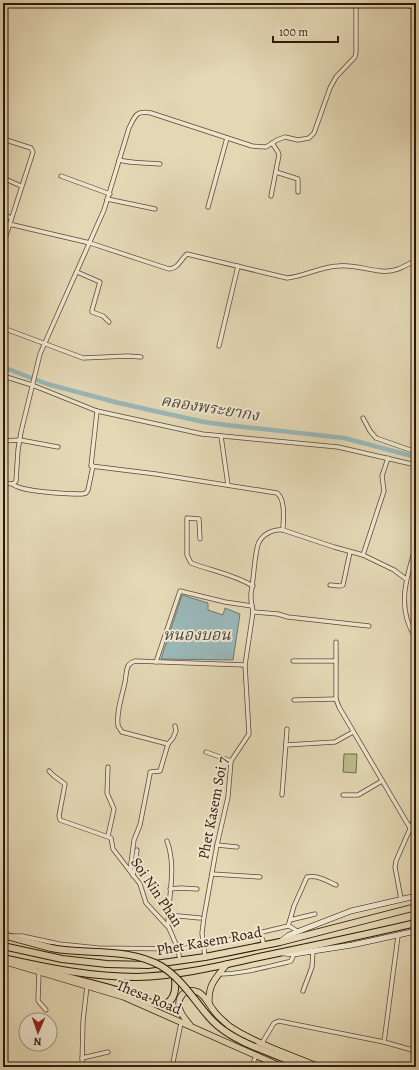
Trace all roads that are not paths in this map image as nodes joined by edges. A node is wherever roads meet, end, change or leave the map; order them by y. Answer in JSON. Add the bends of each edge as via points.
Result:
{"nodes":[{"id":1,"x":356,"y":3,"type":"edge"},
{"id":2,"x":400,"y":3,"type":"edge"},
{"id":3,"x":416,"y":8,"type":"edge"},
{"id":4,"x":227,"y":138,"type":"junction"},
{"id":5,"x":3,"y":139,"type":"edge"},
{"id":6,"x":272,"y":143,"type":"junction"},
{"id":7,"x":120,"y":160,"type":"junction"},
{"id":8,"x":160,"y":164,"type":"dead end"},
{"id":9,"x":276,"y":172,"type":"junction"},
{"id":10,"x":61,"y":176,"type":"dead end"},
{"id":11,"x":3,"y":178,"type":"edge"},
{"id":12,"x":21,"y":186,"type":"junction"},
{"id":13,"x":298,"y":192,"type":"dead end"},
{"id":14,"x":110,"y":194,"type":"junction"},
{"id":15,"x":271,"y":196,"type":"dead end"},
{"id":16,"x":107,"y":199,"type":"junction"},
{"id":17,"x":208,"y":207,"type":"dead end"},
{"id":18,"x":155,"y":209,"type":"dead end"},
{"id":19,"x":3,"y":214,"type":"edge"},
{"id":20,"x":11,"y":218,"type":"junction"},
{"id":21,"x":9,"y":224,"type":"junction"},
{"id":22,"x":90,"y":243,"type":"junction"},
{"id":23,"x":3,"y":245,"type":"edge"},
{"id":24,"x":416,"y":260,"type":"edge"},
{"id":25,"x":238,"y":266,"type":"junction"},
{"id":26,"x":77,"y":272,"type":"junction"},
{"id":27,"x":109,"y":322,"type":"dead end"},
{"id":28,"x":3,"y":328,"type":"edge"},
{"id":29,"x":45,"y":344,"type":"junction"},
{"id":30,"x":219,"y":346,"type":"dead end"},
{"id":31,"x":141,"y":357,"type":"dead end"},
{"id":32,"x":3,"y":376,"type":"edge"},
{"id":33,"x":32,"y":384,"type":"junction"},
{"id":34,"x":97,"y":411,"type":"junction"},
{"id":35,"x":363,"y":418,"type":"dead end"},
{"id":36,"x":221,"y":436,"type":"junction"},
{"id":37,"x":20,"y":440,"type":"junction"},
{"id":38,"x":3,"y":441,"type":"edge"},
{"id":39,"x":58,"y":447,"type":"dead end"},
{"id":40,"x":416,"y":452,"type":"edge"},
{"id":41,"x":388,"y":458,"type":"junction"},
{"id":42,"x":416,"y":465,"type":"edge"},
{"id":43,"x":94,"y":466,"type":"junction"},
{"id":44,"x":3,"y":483,"type":"edge"},
{"id":45,"x":12,"y":484,"type":"junction"},
{"id":46,"x":228,"y":486,"type":"junction"},
{"id":47,"x":283,"y":530,"type":"junction"},
{"id":48,"x":200,"y":539,"type":"dead end"},
{"id":49,"x":416,"y":546,"type":"edge"},
{"id":50,"x":350,"y":552,"type":"junction"},
{"id":51,"x":363,"y":555,"type":"junction"},
{"id":52,"x":406,"y":579,"type":"junction"},
{"id":53,"x":330,"y":584,"type":"dead end"},
{"id":54,"x":253,"y":586,"type":"junction"},
{"id":55,"x":252,"y":606,"type":"junction"},
{"id":56,"x":252,"y":612,"type":"junction"},
{"id":57,"x":369,"y":626,"type":"dead end"},
{"id":58,"x":416,"y":638,"type":"edge"},
{"id":59,"x":336,"y":642,"type":"dead end"},
{"id":60,"x":293,"y":661,"type":"dead end"},
{"id":61,"x":336,"y":661,"type":"junction"},
{"id":62,"x":156,"y":662,"type":"junction"},
{"id":63,"x":245,"y":665,"type":"junction"},
{"id":64,"x":294,"y":700,"type":"dead end"},
{"id":65,"x":336,"y":700,"type":"junction"},
{"id":66,"x":175,"y":726,"type":"dead end"},
{"id":67,"x":287,"y":729,"type":"dead end"},
{"id":68,"x":353,"y":732,"type":"junction"},
{"id":69,"x":168,"y":744,"type":"junction"},
{"id":70,"x":286,"y":745,"type":"junction"},
{"id":71,"x":206,"y":752,"type":"dead end"},
{"id":72,"x":231,"y":761,"type":"junction"},
{"id":73,"x":108,"y":767,"type":"dead end"},
{"id":74,"x":49,"y":771,"type":"dead end"},
{"id":75,"x":382,"y":781,"type":"junction"},
{"id":76,"x":282,"y":795,"type":"dead end"},
{"id":77,"x":342,"y":795,"type":"dead end"},
{"id":78,"x":416,"y":815,"type":"edge"},
{"id":79,"x":410,"y":828,"type":"junction"},
{"id":80,"x":110,"y":837,"type":"junction"},
{"id":81,"x":167,"y":841,"type":"dead end"},
{"id":82,"x":217,"y":845,"type":"junction"},
{"id":83,"x":237,"y":847,"type":"dead end"},
{"id":84,"x":137,"y":850,"type":"dead end"},
{"id":85,"x":130,"y":871,"type":"junction"},
{"id":86,"x":212,"y":874,"type":"junction"},
{"id":87,"x":133,"y":876,"type":"junction"},
{"id":88,"x":260,"y":877,"type":"dead end"},
{"id":89,"x":336,"y":885,"type":"dead end"},
{"id":90,"x":170,"y":889,"type":"junction"},
{"id":91,"x":198,"y":889,"type":"dead end"},
{"id":92,"x":416,"y":895,"type":"edge"},
{"id":93,"x":401,"y":899,"type":"junction"},
{"id":94,"x":416,"y":906,"type":"edge"},
{"id":95,"x":315,"y":914,"type":"dead end"},
{"id":96,"x":168,"y":915,"type":"junction"},
{"id":97,"x":200,"y":918,"type":"dead end"},
{"id":98,"x":290,"y":920,"type":"junction"},
{"id":99,"x":416,"y":923,"type":"edge"},
{"id":100,"x":168,"y":925,"type":"junction"},
{"id":101,"x":288,"y":926,"type":"junction"},
{"id":102,"x":416,"y":931,"type":"edge"},
{"id":103,"x":260,"y":932,"type":"junction"},
{"id":104,"x":297,"y":932,"type":"junction"},
{"id":105,"x":6,"y":936,"type":"edge"},
{"id":106,"x":398,"y":936,"type":"junction"},
{"id":107,"x":280,"y":942,"type":"junction"},
{"id":108,"x":264,"y":945,"type":"junction"},
{"id":109,"x":3,"y":946,"type":"edge"},
{"id":110,"x":203,"y":946,"type":"junction"},
{"id":111,"x":178,"y":949,"type":"junction"},
{"id":112,"x":313,"y":951,"type":"junction"},
{"id":113,"x":278,"y":953,"type":"junction"},
{"id":114,"x":294,"y":954,"type":"junction"},
{"id":115,"x":205,"y":957,"type":"junction"},
{"id":116,"x":3,"y":958,"type":"edge"},
{"id":117,"x":3,"y":961,"type":"edge"},
{"id":118,"x":180,"y":961,"type":"junction"},
{"id":119,"x":24,"y":962,"type":"junction"},
{"id":120,"x":227,"y":964,"type":"junction"},
{"id":121,"x":39,"y":973,"type":"junction"},
{"id":122,"x":219,"y":974,"type":"junction"},
{"id":123,"x":175,"y":978,"type":"junction"},
{"id":124,"x":87,"y":986,"type":"junction"},
{"id":125,"x":303,"y":991,"type":"dead end"},
{"id":126,"x":209,"y":1003,"type":"junction"},
{"id":127,"x":46,"y":1010,"type":"dead end"},
{"id":128,"x":181,"y":1023,"type":"junction"},
{"id":129,"x":192,"y":1027,"type":"junction"},
{"id":130,"x":384,"y":1042,"type":"junction"},
{"id":131,"x":262,"y":1043,"type":"junction"},
{"id":132,"x":416,"y":1051,"type":"edge"},
{"id":133,"x":108,"y":1052,"type":"dead end"},
{"id":134,"x":256,"y":1055,"type":"junction"},
{"id":135,"x":82,"y":1058,"type":"junction"},
{"id":136,"x":80,"y":1067,"type":"edge"},
{"id":137,"x":172,"y":1067,"type":"edge"},
{"id":138,"x":252,"y":1067,"type":"edge"},
{"id":139,"x":282,"y":1067,"type":"edge"},
{"id":140,"x":305,"y":1067,"type":"edge"},
{"id":141,"x":319,"y":1067,"type":"edge"}],
"edges":[{"from":1,"to":6,"type":"street","via":[[356,52],[330,88],[314,133],[304,140],[285,137]]},
{"from":2,"to":3,"type":"street"},
{"from":4,"to":6,"type":"street","via":[[252,146],[266,147]]},
{"from":4,"to":7,"type":"street","via":[[151,113],[138,113],[129,128]]},
{"from":4,"to":17,"type":"street"},
{"from":5,"to":12,"type":"street","via":[[33,150]]},
{"from":6,"to":9,"type":"street","via":[[279,155]]},
{"from":7,"to":8,"type":"street"},
{"from":7,"to":14,"type":"street"},
{"from":9,"to":13,"type":"street","via":[[298,179]]},
{"from":9,"to":15,"type":"street"},
{"from":10,"to":14,"type":"street"},
{"from":11,"to":12,"type":"street"},
{"from":12,"to":20,"type":"street"},
{"from":14,"to":16,"type":"street"},
{"from":16,"to":18,"type":"street"},
{"from":16,"to":22,"type":"street"},
{"from":19,"to":20,"type":"street"},
{"from":20,"to":21,"type":"street"},
{"from":21,"to":22,"type":"street"},
{"from":21,"to":23,"type":"street"},
{"from":22,"to":25,"type":"street","via":[[169,269],[178,266],[187,254]]},
{"from":22,"to":26,"type":"street"},
{"from":24,"to":25,"type":"street","via":[[389,271],[341,265],[287,278]]},
{"from":25,"to":30,"type":"street"},
{"from":26,"to":27,"type":"street","via":[[100,282],[92,312],[103,316]]},
{"from":26,"to":29,"type":"street"},
{"from":28,"to":29,"type":"street"},
{"from":29,"to":31,"type":"street","via":[[83,358]]},
{"from":29,"to":33,"type":"street"},
{"from":32,"to":33,"type":"street"},
{"from":33,"to":34,"type":"street"},
{"from":33,"to":37,"type":"street"},
{"from":34,"to":36,"type":"street"},
{"from":34,"to":43,"type":"street","via":[[91,466]]},
{"from":35,"to":40,"type":"street","via":[[376,438]]},
{"from":36,"to":41,"type":"street","via":[[320,444]]},
{"from":36,"to":46,"type":"street"},
{"from":37,"to":38,"type":"street"},
{"from":37,"to":39,"type":"street"},
{"from":37,"to":45,"type":"street","via":[[17,476]]},
{"from":41,"to":42,"type":"street"},
{"from":41,"to":51,"type":"street","via":[[382,476],[384,491]]},
{"from":43,"to":45,"type":"street","via":[[88,490],[82,494],[33,490],[15,487]]},
{"from":43,"to":46,"type":"street"},
{"from":44,"to":45,"type":"street"},
{"from":46,"to":47,"type":"street","via":[[277,493],[281,496]]},
{"from":47,"to":50,"type":"street"},
{"from":47,"to":54,"type":"street","name":"Phet Kasem Soi 7","via":[[270,532],[259,542]]},
{"from":48,"to":54,"type":"street","via":[[199,519],[187,518],[187,555],[191,563],[240,578]]},
{"from":49,"to":52,"type":"street"},
{"from":50,"to":51,"type":"street"},
{"from":50,"to":53,"type":"street","via":[[343,585]]},
{"from":51,"to":52,"type":"street","via":[[394,570]]},
{"from":52,"to":58,"type":"street","via":[[405,615]]},
{"from":54,"to":55,"type":"street","name":"Phet Kasem Soi 7"},
{"from":55,"to":56,"type":"street","name":"Phet Kasem Soi 7"},
{"from":55,"to":62,"type":"street","via":[[180,591]]},
{"from":56,"to":57,"type":"street"},
{"from":56,"to":63,"type":"street","name":"Phet Kasem Soi 7"},
{"from":59,"to":61,"type":"street"},
{"from":60,"to":61,"type":"street"},
{"from":61,"to":65,"type":"street"},
{"from":62,"to":63,"type":"street"},
{"from":62,"to":69,"type":"street","via":[[136,661],[129,664],[120,702],[118,726],[122,732]]},
{"from":63,"to":72,"type":"street","name":"Phet Kasem Soi 7","via":[[249,734]]},
{"from":64,"to":65,"type":"street"},
{"from":65,"to":68,"type":"street"},
{"from":66,"to":69,"type":"street","via":[[176,731]]},
{"from":67,"to":70,"type":"street"},
{"from":68,"to":70,"type":"street","via":[[335,742]]},
{"from":68,"to":75,"type":"street"},
{"from":69,"to":85,"type":"street","via":[[160,771],[150,772],[140,825],[134,840]]},
{"from":70,"to":76,"type":"street"},
{"from":71,"to":72,"type":"street"},
{"from":72,"to":82,"type":"street","name":"Phet Kasem Soi 7","via":[[228,797]]},
{"from":73,"to":80,"type":"street","via":[[107,793],[114,809]]},
{"from":74,"to":80,"type":"street","via":[[65,784],[60,820]]},
{"from":75,"to":77,"type":"street","via":[[358,795]]},
{"from":75,"to":79,"type":"street"},
{"from":78,"to":79,"type":"street"},
{"from":79,"to":93,"type":"street","via":[[395,867]]},
{"from":80,"to":85,"type":"street","name":"Soi Nin Phan","via":[[113,849]]},
{"from":81,"to":90,"type":"street","via":[[172,870]]},
{"from":82,"to":83,"type":"street"},
{"from":82,"to":86,"type":"street","name":"Phet Kasem Soi 7"},
{"from":84,"to":87,"type":"street"},
{"from":85,"to":87,"type":"street","name":"Soi Nin Phan"},
{"from":86,"to":88,"type":"street"},
{"from":86,"to":110,"type":"street","name":"Phet Kasem Soi 7","via":[[204,917]]},
{"from":87,"to":100,"type":"street","name":"Soi Nin Phan","via":[[140,884],[146,903]]},
{"from":89,"to":98,"type":"street","via":[[314,876],[307,877]]},
{"from":90,"to":91,"type":"street"},
{"from":90,"to":96,"type":"street"},
{"from":92,"to":93,"type":"main road"},
{"from":93,"to":104,"type":"main road","via":[[351,911]]},
{"from":94,"to":107,"type":"highway","name":"Phet Kasem Road"},
{"from":95,"to":98,"type":"street"},
{"from":96,"to":97,"type":"street"},
{"from":96,"to":100,"type":"street"},
{"from":98,"to":101,"type":"street"},
{"from":99,"to":113,"type":"highway","name":"Phet Kasem Road"},
{"from":100,"to":111,"type":"street","name":"Soi Nin Phan"},
{"from":101,"to":103,"type":"street"},
{"from":101,"to":104,"type":"street"},
{"from":102,"to":106,"type":"main road"},
{"from":103,"to":108,"type":"street"},
{"from":103,"to":110,"type":"street"},
{"from":104,"to":107,"type":"main road"},
{"from":105,"to":111,"type":"street","via":[[22,936],[59,944],[98,948]]},
{"from":105,"to":123,"type":"highway","bridge":true,"via":[[51,948],[142,958],[162,967]]},
{"from":106,"to":112,"type":"main road"},
{"from":106,"to":130,"type":"street"},
{"from":107,"to":108,"type":"highway","name":"Phet Kasem Road"},
{"from":108,"to":115,"type":"highway","name":"Phet Kasem Road"},
{"from":109,"to":118,"type":"highway","name":"Phet Kasem Road","via":[[62,959],[107,964],[148,965]]},
{"from":110,"to":111,"type":"street"},
{"from":110,"to":115,"type":"street","name":"Phet Kasem Soi 7"},
{"from":111,"to":118,"type":"street","name":"Soi Nin Phan"},
{"from":112,"to":114,"type":"main road"},
{"from":112,"to":125,"type":"street","via":[[312,967]]},
{"from":113,"to":114,"type":"main road"},
{"from":113,"to":120,"type":"highway","name":"Phet Kasem Road"},
{"from":114,"to":122,"type":"street","via":[[288,962],[244,972]]},
{"from":115,"to":118,"type":"highway","name":"Phet Kasem Road"},
{"from":116,"to":119,"type":"highway","name":"Phet Kasem Road"},
{"from":117,"to":121,"type":"main road","name":"Thesa Road"},
{"from":119,"to":120,"type":"highway","name":"Phet Kasem Road","via":[[96,975],[138,977],[181,974]]},
{"from":119,"to":123,"type":"highway","via":[[52,973],[116,989],[158,1005],[164,1004],[173,996]]},
{"from":120,"to":122,"type":"main road"},
{"from":121,"to":124,"type":"main road","name":"Thesa Road"},
{"from":121,"to":127,"type":"street","via":[[38,1000]]},
{"from":122,"to":126,"type":"main road","via":[[210,986]]},
{"from":123,"to":140,"type":"highway","bridge":true,"via":[[221,1029],[255,1047]]},
{"from":124,"to":128,"type":"main road","name":"Thesa Road","via":[[124,998]]},
{"from":124,"to":135,"type":"street"},
{"from":126,"to":129,"type":"main road","via":[[198,992],[183,993],[179,998],[180,1011]]},
{"from":126,"to":131,"type":"main road","via":[[219,1017],[230,1026]]},
{"from":128,"to":129,"type":"main road","name":"Thesa Road"},
{"from":128,"to":137,"type":"street"},
{"from":129,"to":134,"type":"main road","name":"Thesa Road"},
{"from":130,"to":131,"type":"street","via":[[279,1021],[274,1023]]},
{"from":130,"to":132,"type":"street"},
{"from":131,"to":141,"type":"main road"},
{"from":133,"to":135,"type":"street"},
{"from":134,"to":138,"type":"street"},
{"from":134,"to":139,"type":"main road","name":"Thesa Road"},
{"from":135,"to":136,"type":"street"}]}
